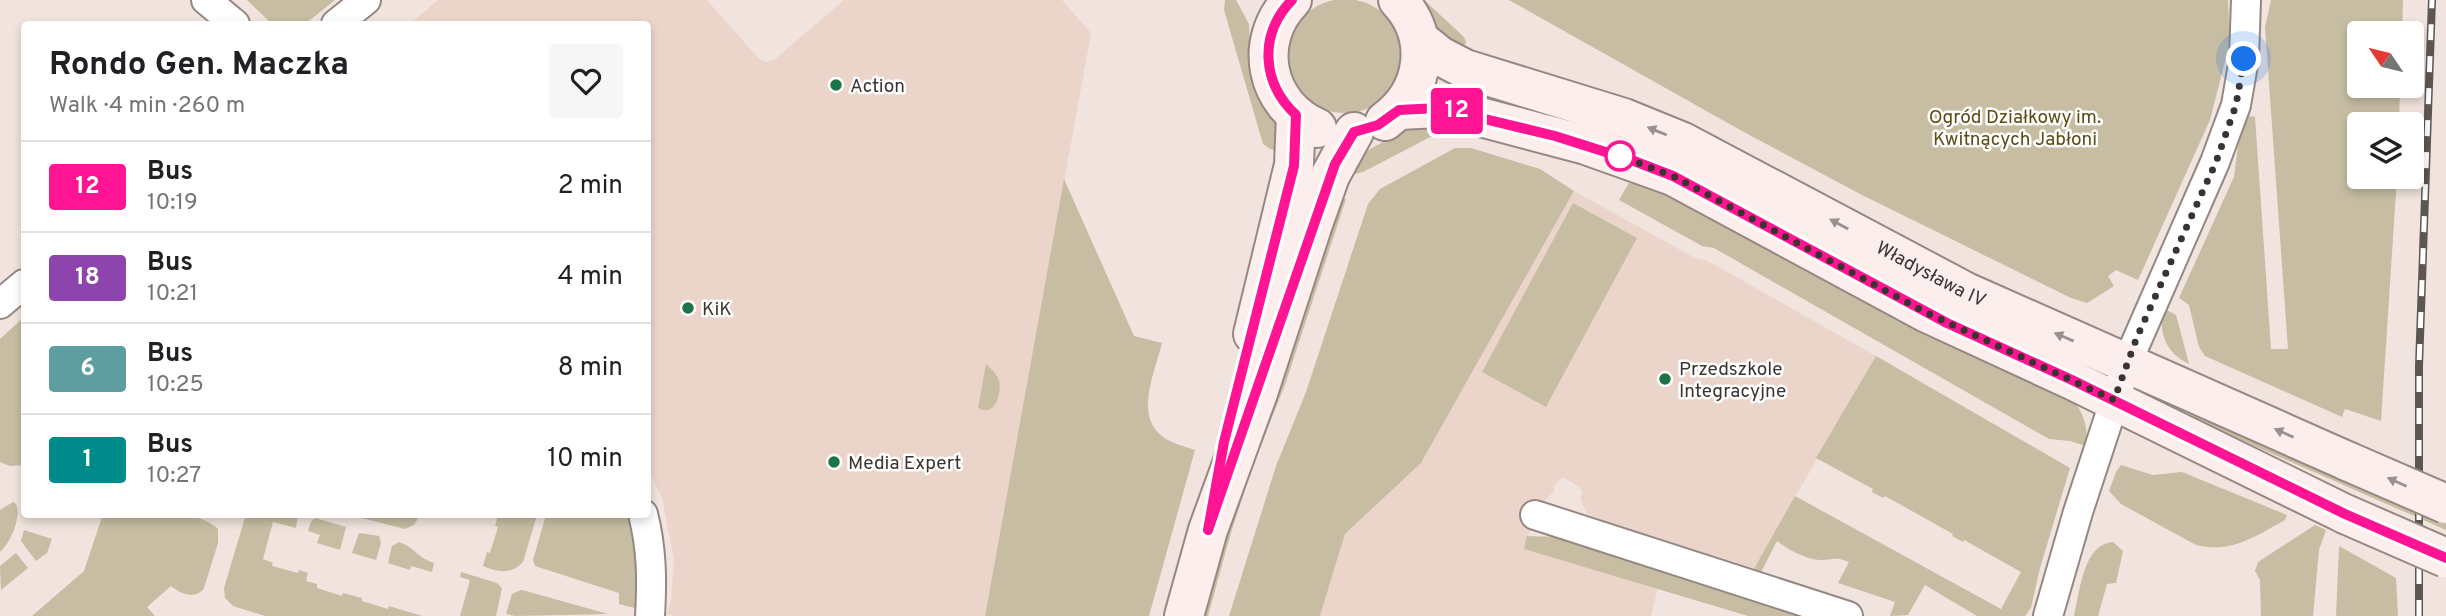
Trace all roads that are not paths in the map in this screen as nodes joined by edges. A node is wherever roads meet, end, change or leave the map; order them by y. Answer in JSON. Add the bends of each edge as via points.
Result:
{"nodes":[{"id":1,"x":206,"y":0,"type":"edge"},
{"id":2,"x":366,"y":0,"type":"edge"},
{"id":3,"x":1398,"y":0,"type":"edge"},
{"id":4,"x":2246,"y":0,"type":"edge"},
{"id":5,"x":1272,"y":10,"type":"edge"},
{"id":6,"x":231,"y":21,"type":"edge"},
{"id":7,"x":340,"y":21,"type":"edge"},
{"id":8,"x":1420,"y":40,"type":"junction"},
{"id":9,"x":1399,"y":110,"type":"junction"},
{"id":10,"x":1296,"y":115,"type":"junction"},
{"id":11,"x":1354,"y":132,"type":"junction"},
{"id":12,"x":21,"y":286,"type":"edge"},
{"id":13,"x":0,"y":304,"type":"edge"},
{"id":14,"x":2127,"y":363,"type":"junction"},
{"id":15,"x":2114,"y":400,"type":"junction"},
{"id":16,"x":2446,"y":504,"type":"edge"},
{"id":17,"x":1535,"y":515,"type":"dead end"},
{"id":18,"x":644,"y":518,"type":"edge"},
{"id":19,"x":1208,"y":530,"type":"junction"},
{"id":20,"x":2446,"y":558,"type":"edge"},
{"id":21,"x":650,"y":616,"type":"edge"},
{"id":22,"x":1184,"y":616,"type":"edge"},
{"id":23,"x":1848,"y":616,"type":"edge"},
{"id":24,"x":2048,"y":616,"type":"edge"}],
"edges":[{"from":1,"to":6,"type":"street"},
{"from":2,"to":7,"type":"street"},
{"from":3,"to":8,"type":"main road"},
{"from":4,"to":14,"type":"street","via":[[2244,59],[2236,105],[2216,162]]},
{"from":5,"to":10,"type":"main road","via":[[1271,77],[1280,98]]},
{"from":8,"to":9,"type":"main road","via":[[1418,78]]},
{"from":14,"to":8,"type":"main road","name":"Władysława IV","one_way":true,"via":[[1958,289],[1683,142],[1624,118],[1465,69]]},
{"from":9,"to":11,"type":"main road","via":[[1378,125]]},
{"from":9,"to":15,"type":"main road","name":"Władysława IV","via":[[1454,110],[1654,168],[1937,318]]},
{"from":10,"to":11,"type":"main road","via":[[1323,129]]},
{"from":10,"to":19,"type":"main road","via":[[1294,166],[1224,442]]},
{"from":11,"to":19,"type":"main road","via":[[1330,176]]},
{"from":12,"to":13,"type":"street"},
{"from":14,"to":15,"type":"street"},
{"from":16,"to":14,"type":"main road","name":"Władysława IV","one_way":true,"bridge":true},
{"from":15,"to":20,"type":"main road","name":"Władysława IV","bridge":true,"via":[[2345,514]]},
{"from":15,"to":24,"type":"street"},
{"from":17,"to":23,"type":"street"},
{"from":18,"to":21,"type":"street","via":[[653,578]]},
{"from":19,"to":22,"type":"main road"}]}
